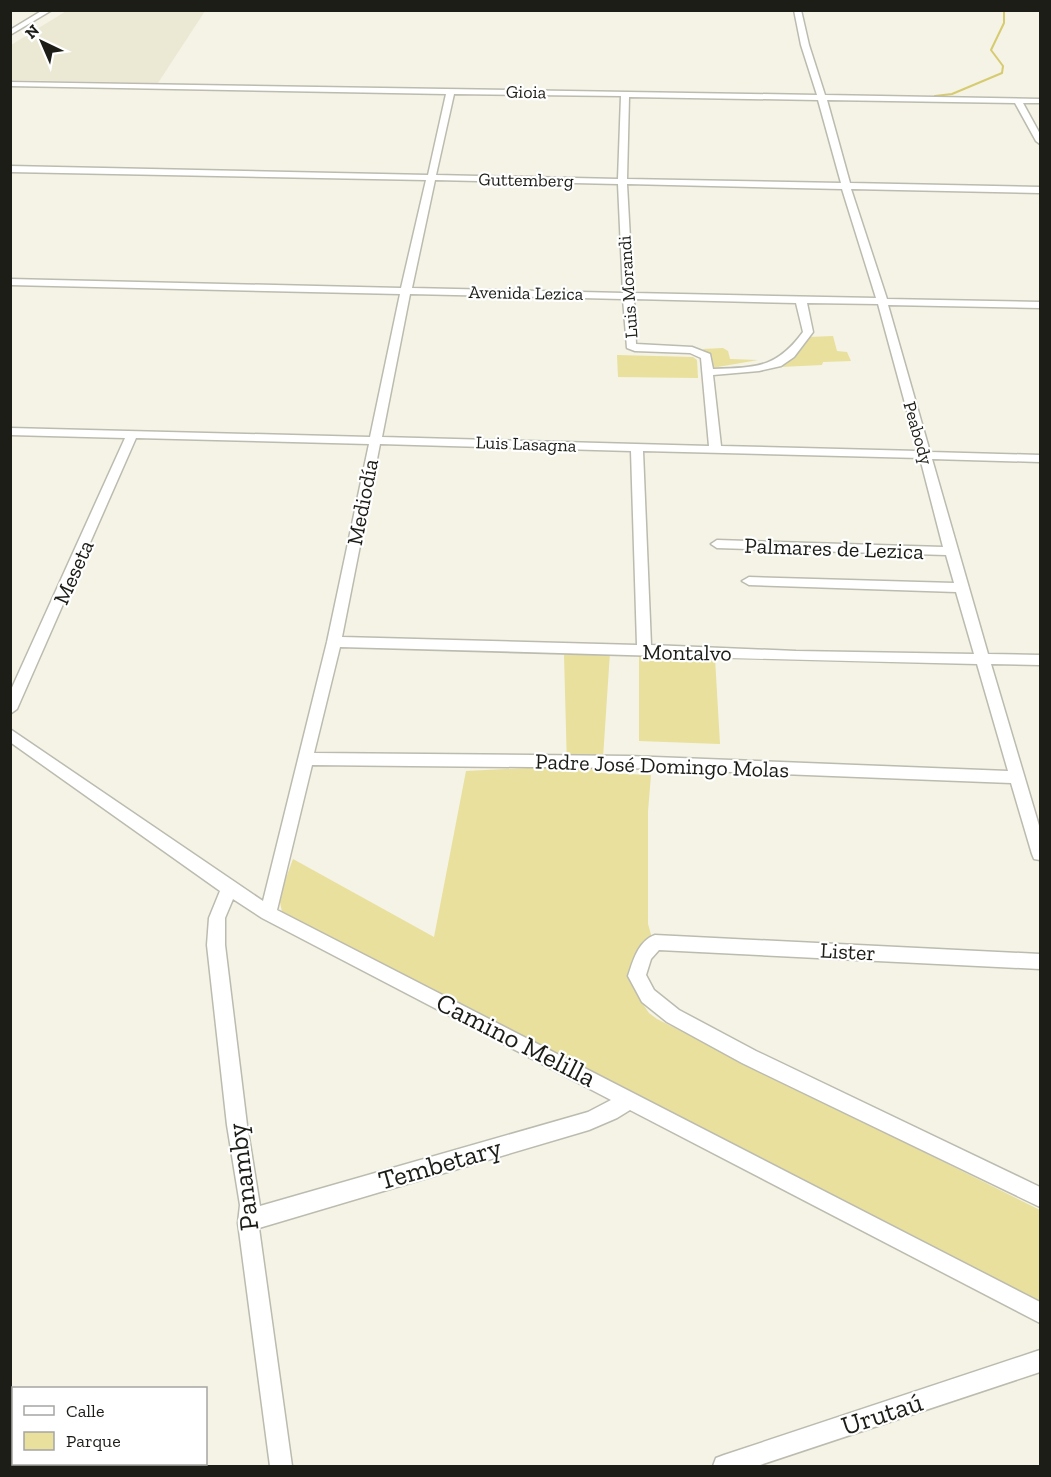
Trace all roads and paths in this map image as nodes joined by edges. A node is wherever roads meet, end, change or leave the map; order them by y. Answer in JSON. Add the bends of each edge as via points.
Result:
{"nodes":[{"id":1,"x":50,"y":10,"type":"edge"},
{"id":2,"x":797,"y":10,"type":"edge"},
{"id":3,"x":10,"y":33,"type":"edge"},
{"id":4,"x":10,"y":84,"type":"edge"},
{"id":5,"x":451,"y":91,"type":"junction"},
{"id":6,"x":625,"y":94,"type":"junction"},
{"id":7,"x":822,"y":98,"type":"junction"},
{"id":8,"x":1018,"y":101,"type":"junction"},
{"id":9,"x":1041,"y":101,"type":"edge"},
{"id":10,"x":1041,"y":141,"type":"edge"},
{"id":11,"x":10,"y":169,"type":"edge"},
{"id":12,"x":431,"y":178,"type":"junction"},
{"id":13,"x":622,"y":182,"type":"junction"},
{"id":14,"x":846,"y":187,"type":"junction"},
{"id":15,"x":1041,"y":190,"type":"edge"},
{"id":16,"x":10,"y":282,"type":"edge"},
{"id":17,"x":406,"y":290,"type":"junction"},
{"id":18,"x":627,"y":295,"type":"junction"},
{"id":19,"x":801,"y":300,"type":"junction"},
{"id":20,"x":880,"y":302,"type":"junction"},
{"id":21,"x":1041,"y":305,"type":"edge"},
{"id":22,"x":709,"y":372,"type":"junction"},
{"id":23,"x":11,"y":433,"type":"edge"},
{"id":24,"x":132,"y":434,"type":"junction"},
{"id":25,"x":375,"y":440,"type":"junction"},
{"id":26,"x":637,"y":447,"type":"junction"},
{"id":27,"x":715,"y":449,"type":"junction"},
{"id":28,"x":924,"y":455,"type":"junction"},
{"id":29,"x":1041,"y":458,"type":"edge"},
{"id":30,"x":717,"y":544,"type":"dead end"},
{"id":31,"x":951,"y":551,"type":"junction"},
{"id":32,"x":749,"y":580,"type":"dead end"},
{"id":33,"x":962,"y":588,"type":"junction"},
{"id":34,"x":334,"y":642,"type":"junction"},
{"id":35,"x":644,"y":651,"type":"junction"},
{"id":36,"x":984,"y":658,"type":"junction"},
{"id":37,"x":1041,"y":660,"type":"edge"},
{"id":38,"x":10,"y":709,"type":"edge"},
{"id":39,"x":10,"y":734,"type":"edge"},
{"id":40,"x":305,"y":759,"type":"junction"},
{"id":41,"x":1018,"y":777,"type":"junction"},
{"id":42,"x":1041,"y":854,"type":"edge"},
{"id":43,"x":229,"y":888,"type":"junction"},
{"id":44,"x":268,"y":913,"type":"junction"},
{"id":45,"x":1041,"y":961,"type":"edge"},
{"id":46,"x":630,"y":1099,"type":"junction"},
{"id":47,"x":1041,"y":1197,"type":"edge"},
{"id":48,"x":248,"y":1223,"type":"junction"},
{"id":49,"x":1041,"y":1313,"type":"edge"},
{"id":50,"x":1041,"y":1361,"type":"edge"},
{"id":51,"x":281,"y":1467,"type":"edge"},
{"id":52,"x":724,"y":1467,"type":"edge"}],
"edges":[{"from":1,"to":3,"type":"street"},
{"from":2,"to":7,"type":"street","name":"Peabody"},
{"from":4,"to":5,"type":"street","name":"Gioia"},
{"from":5,"to":6,"type":"street","name":"Gioia"},
{"from":5,"to":12,"type":"street","name":"Mediodía"},
{"from":6,"to":7,"type":"street","name":"Gioia"},
{"from":6,"to":13,"type":"street","name":"Luis Morandi"},
{"from":7,"to":8,"type":"street","name":"Gioia"},
{"from":7,"to":14,"type":"street","name":"Peabody"},
{"from":8,"to":9,"type":"street","name":"Gioia"},
{"from":8,"to":10,"type":"street"},
{"from":11,"to":12,"type":"street","name":"Guttemberg"},
{"from":12,"to":13,"type":"street","name":"Guttemberg"},
{"from":12,"to":17,"type":"street","name":"Mediodía"},
{"from":13,"to":14,"type":"street","name":"Guttemberg"},
{"from":13,"to":18,"type":"street","name":"Luis Morandi"},
{"from":14,"to":15,"type":"street","name":"Guttemberg"},
{"from":14,"to":20,"type":"street","name":"Peabody","via":[[871,260]]},
{"from":16,"to":17,"type":"street","name":"Avenida Lezica"},
{"from":17,"to":18,"type":"street","name":"Avenida Lezica"},
{"from":17,"to":25,"type":"street","name":"Mediodía"},
{"from":18,"to":19,"type":"street","name":"Avenida Lezica"},
{"from":18,"to":22,"type":"street","name":"Luis Morandi","via":[[631,346],[699,351],[706,356]]},
{"from":19,"to":20,"type":"street","name":"Avenida Lezica"},
{"from":19,"to":22,"type":"street","via":[[807,333],[782,362]]},
{"from":20,"to":21,"type":"street","name":"Avenida Lezica"},
{"from":20,"to":28,"type":"street","name":"Peabody"},
{"from":22,"to":27,"type":"street"},
{"from":23,"to":24,"type":"street","name":"Luis Lasagna"},
{"from":24,"to":25,"type":"street","name":"Luis Lasagna"},
{"from":24,"to":38,"type":"street","name":"Meseta"},
{"from":25,"to":26,"type":"street","name":"Luis Lasagna"},
{"from":25,"to":34,"type":"street","name":"Mediodía"},
{"from":26,"to":27,"type":"street","name":"Luis Lasagna"},
{"from":26,"to":35,"type":"street"},
{"from":27,"to":28,"type":"street","name":"Luis Lasagna"},
{"from":28,"to":29,"type":"street","name":"Luis Lasagna"},
{"from":28,"to":31,"type":"street","name":"Peabody"},
{"from":30,"to":31,"type":"street","name":"Palmares de Lezica"},
{"from":31,"to":33,"type":"street","name":"Peabody"},
{"from":32,"to":33,"type":"street"},
{"from":33,"to":36,"type":"street","name":"Peabody"},
{"from":34,"to":35,"type":"street","name":"Montalvo"},
{"from":34,"to":40,"type":"street","name":"Mediodía"},
{"from":35,"to":36,"type":"street","name":"Montalvo"},
{"from":36,"to":37,"type":"street","name":"Montalvo"},
{"from":36,"to":41,"type":"street","name":"Peabody"},
{"from":39,"to":43,"type":"street","name":"Camino Melilla"},
{"from":40,"to":41,"type":"street","name":"Padre José Domingo Molas","via":[[628,762]]},
{"from":40,"to":44,"type":"street","name":"Mediodía"},
{"from":41,"to":42,"type":"street","name":"Peabody"},
{"from":43,"to":44,"type":"street","name":"Camino Melilla"},
{"from":43,"to":48,"type":"street","name":"Panamby","via":[[217,918],[216,945],[235,1114],[250,1205]]},
{"from":44,"to":46,"type":"street","name":"Camino Melilla"},
{"from":45,"to":47,"type":"street","name":"Lister","via":[[655,942],[644,954],[637,976],[648,996],[673,1016]]},
{"from":46,"to":48,"type":"street","name":"Tembetary","via":[[589,1121],[263,1215]]},
{"from":46,"to":49,"type":"street","name":"Camino Melilla"},
{"from":48,"to":51,"type":"street","name":"Panamby"},
{"from":50,"to":52,"type":"street","name":"Urutaú"}]}
